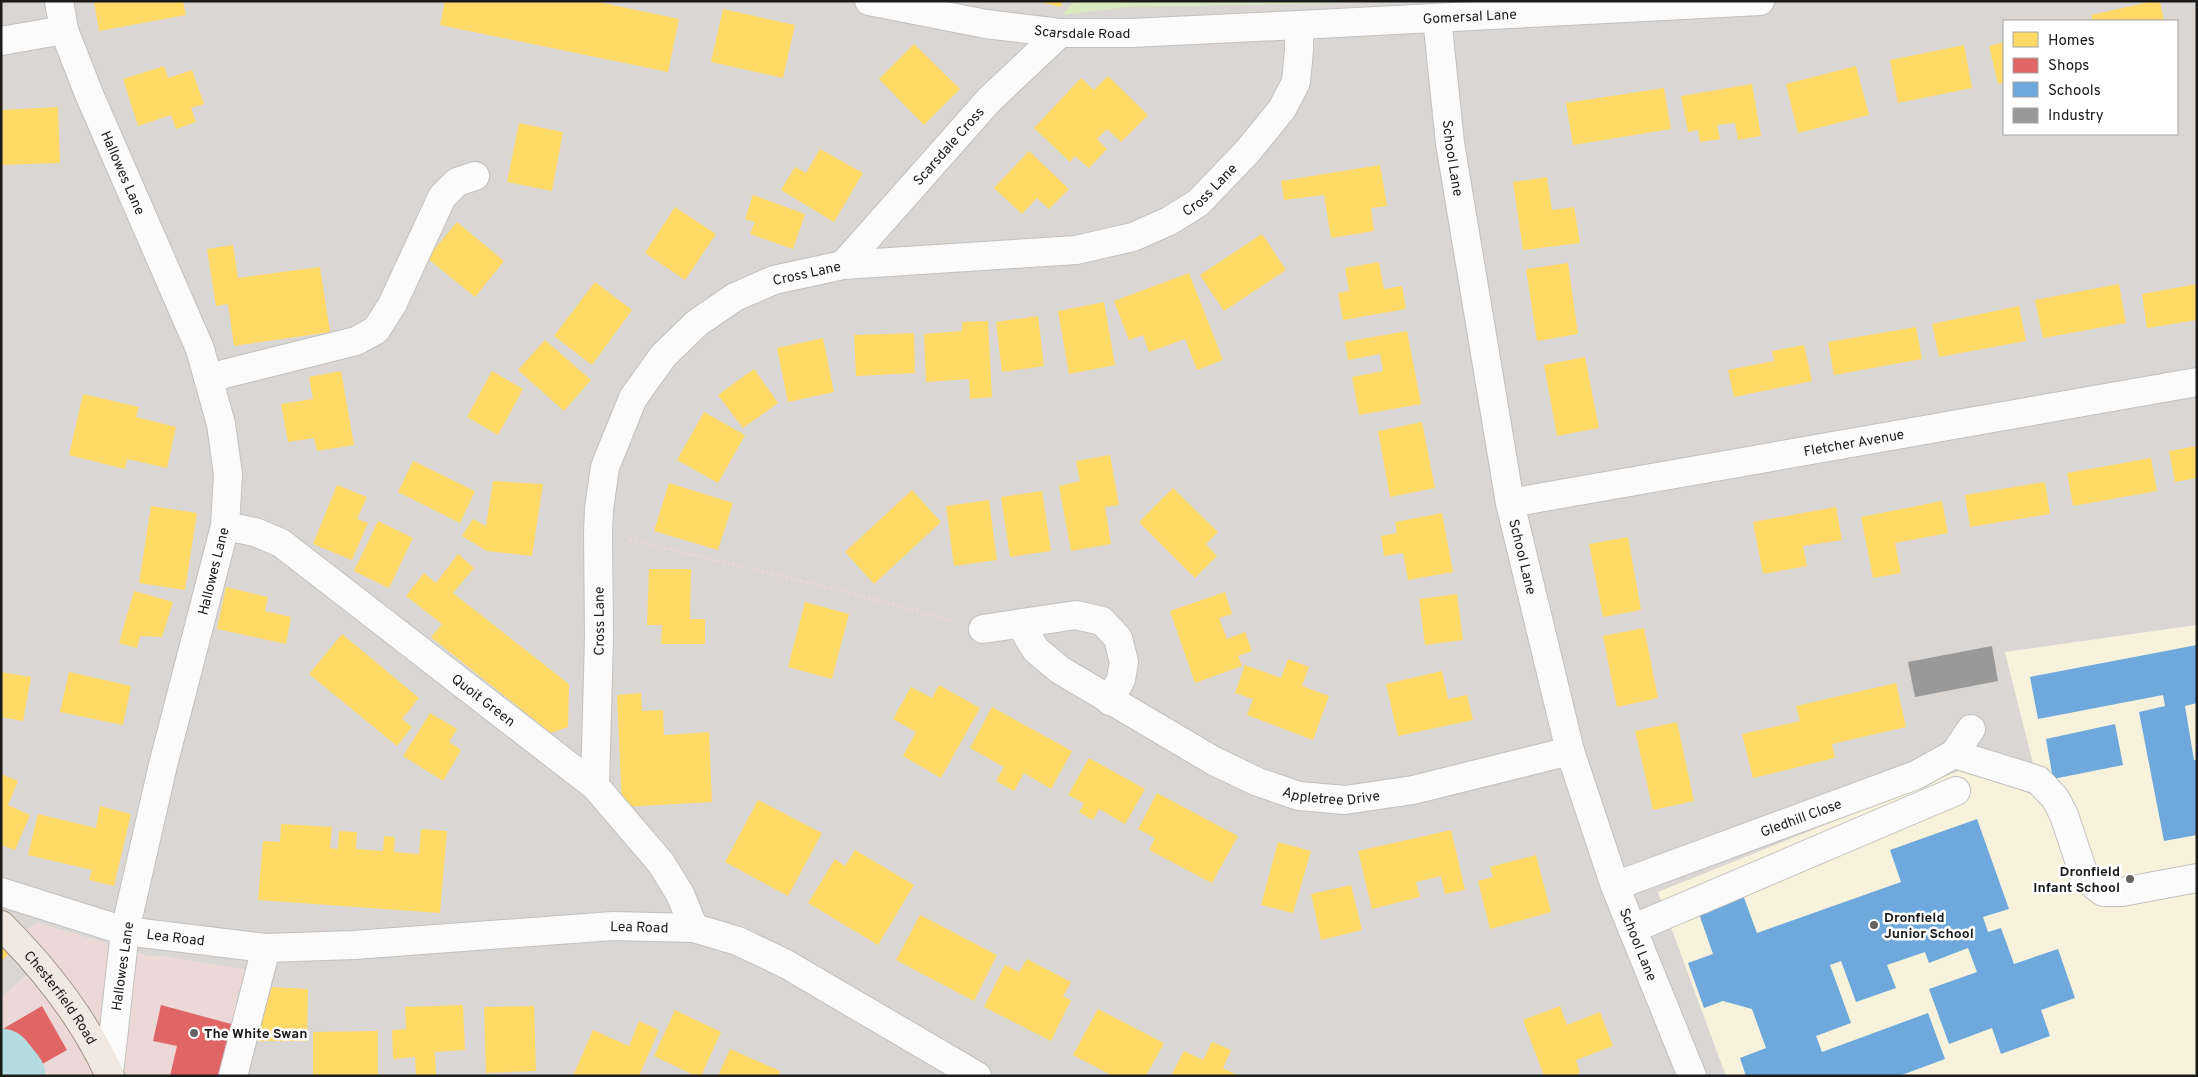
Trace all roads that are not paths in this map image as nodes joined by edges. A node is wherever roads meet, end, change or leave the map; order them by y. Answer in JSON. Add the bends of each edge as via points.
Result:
{"nodes":[{"id":1,"x":59,"y":1,"type":"edge"},
{"id":2,"x":869,"y":1,"type":"edge"},
{"id":3,"x":1760,"y":1,"type":"edge"},
{"id":4,"x":1644,"y":4,"type":"edge"},
{"id":5,"x":1437,"y":18,"type":"junction"},
{"id":6,"x":1299,"y":26,"type":"junction"},
{"id":7,"x":64,"y":30,"type":"junction"},
{"id":8,"x":1060,"y":33,"type":"junction"},
{"id":9,"x":1,"y":41,"type":"edge"},
{"id":10,"x":475,"y":176,"type":"dead end"},
{"id":11,"x":843,"y":265,"type":"junction"},
{"id":12,"x":208,"y":378,"type":"junction"},
{"id":13,"x":2197,"y":382,"type":"edge"},
{"id":14,"x":1510,"y":503,"type":"junction"},
{"id":15,"x":225,"y":526,"type":"junction"},
{"id":16,"x":1020,"y":624,"type":"junction"},
{"id":17,"x":983,"y":629,"type":"road end"},
{"id":18,"x":1110,"y":700,"type":"junction"},
{"id":19,"x":1971,"y":729,"type":"dead end"},
{"id":20,"x":1570,"y":751,"type":"junction"},
{"id":21,"x":1954,"y":754,"type":"junction"},
{"id":22,"x":594,"y":786,"type":"junction"},
{"id":23,"x":1956,"y":791,"type":"dead end"},
{"id":24,"x":2197,"y":878,"type":"edge"},
{"id":25,"x":1615,"y":886,"type":"junction"},
{"id":26,"x":1,"y":892,"type":"edge"},
{"id":27,"x":1,"y":925,"type":"edge"},
{"id":28,"x":694,"y":928,"type":"junction"},
{"id":29,"x":1632,"y":929,"type":"junction"},
{"id":30,"x":125,"y":931,"type":"junction"},
{"id":31,"x":266,"y":948,"type":"junction"},
{"id":32,"x":109,"y":1075,"type":"edge"},
{"id":33,"x":233,"y":1076,"type":"edge"},
{"id":34,"x":976,"y":1076,"type":"edge"},
{"id":35,"x":1692,"y":1076,"type":"edge"}],
"edges":[{"from":1,"to":7,"type":"street","name":"Hallowes Lane"},
{"from":2,"to":8,"type":"street","name":"Scarsdale Road","via":[[986,24]]},
{"from":3,"to":4,"type":"street","name":"Gomersal Lane"},
{"from":4,"to":5,"type":"street","name":"Gomersal Lane"},
{"from":5,"to":6,"type":"street","name":"Gomersal Lane"},
{"from":5,"to":14,"type":"street","name":"School Lane","via":[[1450,143]]},
{"from":6,"to":8,"type":"street","name":"Scarsdale Road"},
{"from":6,"to":11,"type":"street","name":"Cross Lane","via":[[1296,82],[1282,109],[1247,152],[1198,203],[1169,221],[1133,237],[1076,250]]},
{"from":7,"to":9,"type":"street"},
{"from":7,"to":12,"type":"street","name":"Hallowes Lane","via":[[200,349]]},
{"from":8,"to":11,"type":"street","name":"Scarsdale Cross","via":[[988,100]]},
{"from":10,"to":12,"type":"street","via":[[457,182],[442,197],[392,305],[376,330],[356,341]]},
{"from":11,"to":22,"type":"street","name":"Cross Lane","via":[[774,280],[735,297],[697,323],[663,356],[633,398],[605,467],[599,509]]},
{"from":12,"to":15,"type":"street","name":"Hallowes Lane","via":[[221,424],[228,474]]},
{"from":13,"to":14,"type":"street","name":"Fletcher Avenue"},
{"from":14,"to":20,"type":"street","name":"School Lane"},
{"from":15,"to":22,"type":"street","name":"Quoit Green","via":[[255,532],[281,543]]},
{"from":15,"to":30,"type":"street","name":"Hallowes Lane","via":[[163,765]]},
{"from":16,"to":17,"type":"street"},
{"from":16,"to":18,"type":"street","name":"Appletree Drive","via":[[1036,650],[1060,670]]},
{"from":16,"to":18,"type":"street","via":[[1076,615],[1102,621],[1118,638],[1124,662],[1121,679]]},
{"from":18,"to":20,"type":"street","name":"Appletree Drive","via":[[1214,761],[1258,782],[1299,796],[1345,800],[1413,790]]},
{"from":19,"to":21,"type":"street","name":"Gledhill Close"},
{"from":20,"to":25,"type":"street","name":"School Lane"},
{"from":21,"to":24,"type":"street","via":[[2038,780],[2055,798],[2064,815],[2085,878],[2103,892],[2122,892]]},
{"from":21,"to":25,"type":"street","name":"Gledhill Close","via":[[1916,775]]},
{"from":22,"to":28,"type":"street","name":"Quoit Green","via":[[661,863],[680,894]]},
{"from":23,"to":29,"type":"street"},
{"from":25,"to":29,"type":"street","name":"School Lane"},
{"from":26,"to":30,"type":"street","name":"Lea Road"},
{"from":27,"to":32,"type":"main road","name":"Chesterfield Road","via":[[25,949],[76,1015]]},
{"from":28,"to":31,"type":"street","name":"Lea Road","via":[[613,926],[354,945]]},
{"from":28,"to":34,"type":"street","name":"Lea Road","via":[[738,941],[786,964]]},
{"from":29,"to":35,"type":"street","name":"School Lane"},
{"from":30,"to":31,"type":"street","name":"Lea Road"},
{"from":30,"to":32,"type":"street","name":"Hallowes Lane"},
{"from":31,"to":33,"type":"street"}]}
